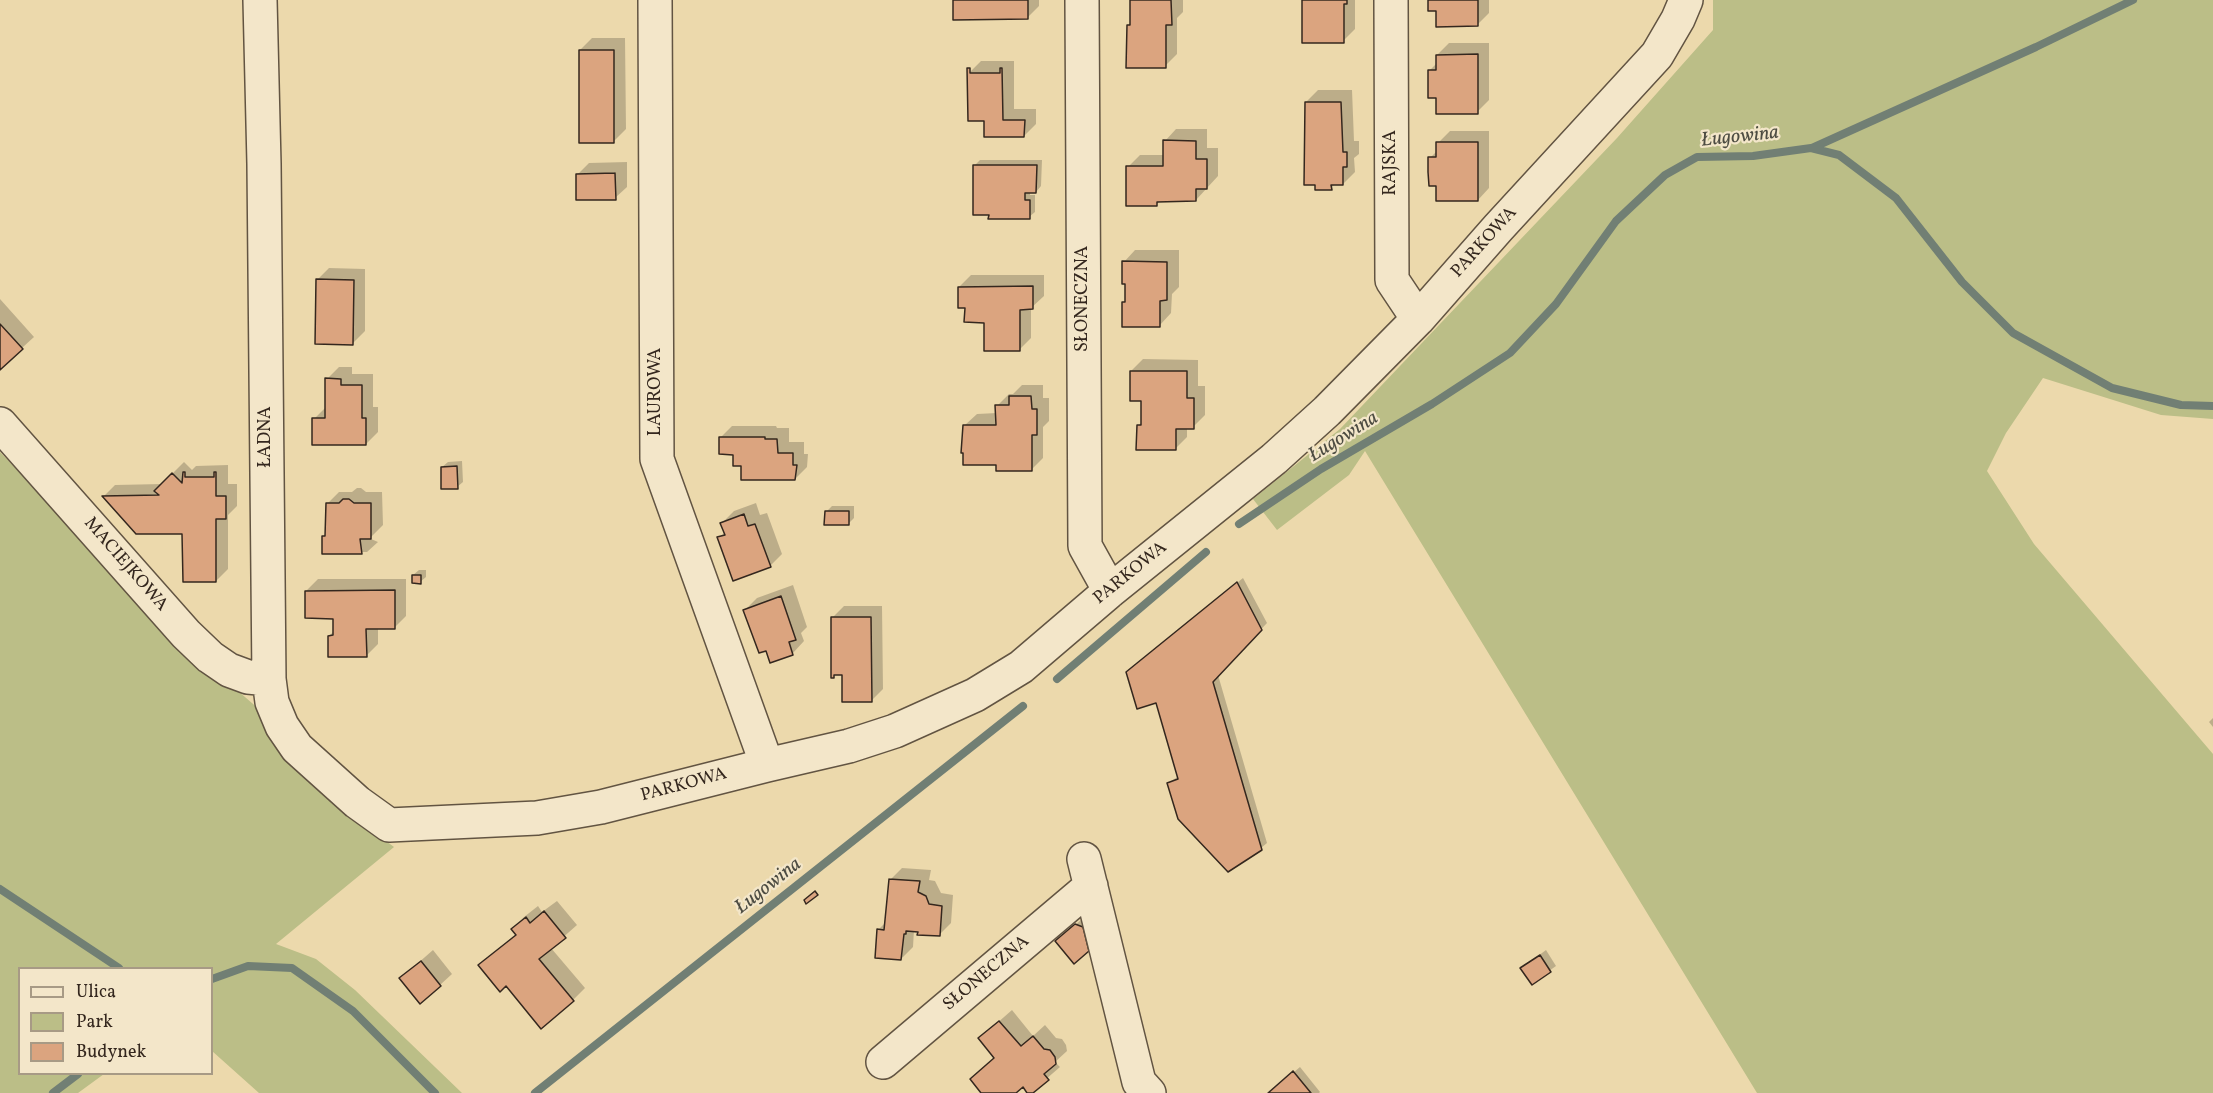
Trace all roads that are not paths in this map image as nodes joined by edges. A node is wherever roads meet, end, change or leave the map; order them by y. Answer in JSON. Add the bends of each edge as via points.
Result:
{"nodes":[{"id":1,"x":260,"y":0,"type":"edge"},
{"id":2,"x":655,"y":0,"type":"edge"},
{"id":3,"x":1082,"y":0,"type":"edge"},
{"id":4,"x":1391,"y":0,"type":"edge"},
{"id":5,"x":1686,"y":0,"type":"edge"},
{"id":6,"x":1418,"y":319,"type":"junction"},
{"id":7,"x":0,"y":424,"type":"edge"},
{"id":8,"x":1110,"y":591,"type":"junction"},
{"id":9,"x":269,"y":679,"type":"junction"},
{"id":10,"x":767,"y":765,"type":"junction"},
{"id":11,"x":389,"y":825,"type":"joint"},
{"id":12,"x":883,"y":1062,"type":"dead end"},
{"id":13,"x":1149,"y":1093,"type":"edge"}],
"edges":[{"from":1,"to":9,"type":"street","name":"ŁADNA"},
{"from":2,"to":10,"type":"street","name":"LAUROWA","via":[[657,459]]},
{"from":3,"to":8,"type":"street","name":"SŁONECZNA","via":[[1085,546]]},
{"from":4,"to":6,"type":"street","name":"RAJSKA","via":[[1392,280]]},
{"from":5,"to":6,"type":"street","name":"PARKOWA","via":[[1657,55]]},
{"from":6,"to":8,"type":"street","name":"PARKOWA","via":[[1274,459]]},
{"from":7,"to":9,"type":"street","name":"MACIEJKOWA","via":[[210,657],[229,670]]},
{"from":8,"to":10,"type":"street","name":"PARKOWA","via":[[1021,667],[975,695],[895,731]]},
{"from":9,"to":11,"type":"street","name":"ŁADNA","via":[[272,702],[297,748]]},
{"from":10,"to":11,"type":"street","name":"PARKOWA","via":[[601,807],[537,818]]},
{"from":12,"to":13,"type":"street","name":"SŁONECZNA","via":[[1088,872],[1139,1082]]}]}
